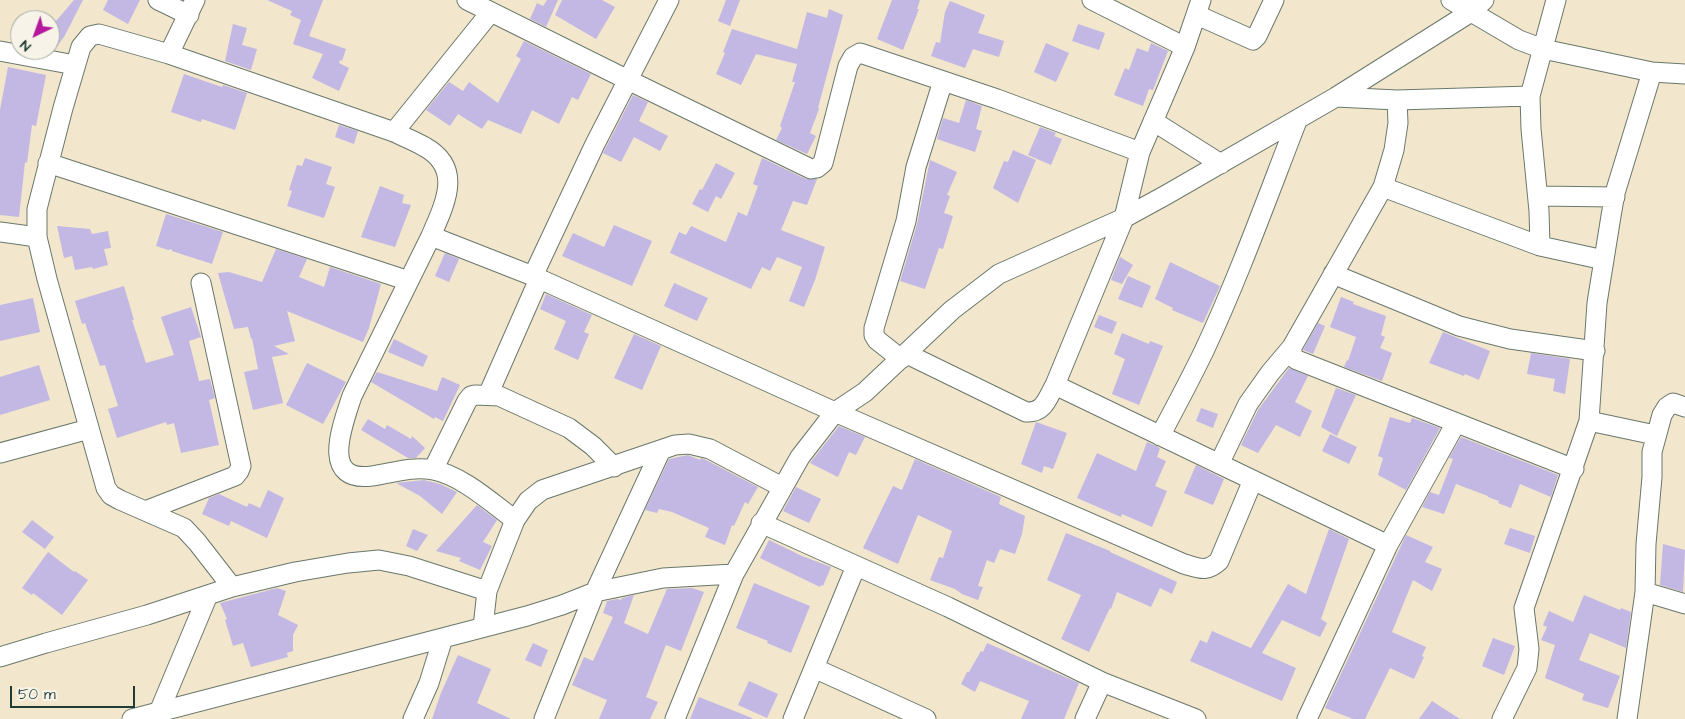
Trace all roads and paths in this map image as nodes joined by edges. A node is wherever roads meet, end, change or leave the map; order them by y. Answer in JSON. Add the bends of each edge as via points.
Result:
{"nodes":[{"id":1,"x":158,"y":0,"type":"edge"},
{"id":2,"x":467,"y":0,"type":"edge"},
{"id":3,"x":669,"y":0,"type":"edge"},
{"id":4,"x":1092,"y":0,"type":"edge"},
{"id":5,"x":1274,"y":0,"type":"edge"},
{"id":6,"x":1451,"y":0,"type":"edge"},
{"id":7,"x":1556,"y":0,"type":"edge"},
{"id":8,"x":1477,"y":6,"type":"edge"},
{"id":9,"x":192,"y":8,"type":"edge"},
{"id":10,"x":1199,"y":8,"type":"edge"},
{"id":11,"x":490,"y":13,"type":"junction"},
{"id":12,"x":1185,"y":47,"type":"junction"},
{"id":13,"x":1543,"y":49,"type":"junction"},
{"id":14,"x":0,"y":51,"type":"edge"},
{"id":15,"x":169,"y":54,"type":"junction"},
{"id":16,"x":75,"y":65,"type":"junction"},
{"id":17,"x":1652,"y":72,"type":"junction"},
{"id":18,"x":1685,"y":74,"type":"edge"},
{"id":19,"x":628,"y":80,"type":"junction"},
{"id":20,"x":943,"y":81,"type":"junction"},
{"id":21,"x":1530,"y":96,"type":"junction"},
{"id":22,"x":1336,"y":97,"type":"junction"},
{"id":23,"x":1397,"y":100,"type":"junction"},
{"id":24,"x":1153,"y":121,"type":"junction"},
{"id":25,"x":1297,"y":121,"type":"junction"},
{"id":26,"x":394,"y":132,"type":"junction"},
{"id":27,"x":1140,"y":152,"type":"junction"},
{"id":28,"x":48,"y":163,"type":"junction"},
{"id":29,"x":1221,"y":164,"type":"junction"},
{"id":30,"x":1383,"y":187,"type":"junction"},
{"id":31,"x":1538,"y":196,"type":"junction"},
{"id":32,"x":1615,"y":197,"type":"junction"},
{"id":33,"x":1124,"y":218,"type":"junction"},
{"id":34,"x":0,"y":232,"type":"edge"},
{"id":35,"x":431,"y":236,"type":"junction"},
{"id":36,"x":37,"y":237,"type":"junction"},
{"id":37,"x":1540,"y":246,"type":"junction"},
{"id":38,"x":1604,"y":260,"type":"junction"},
{"id":39,"x":1334,"y":274,"type":"junction"},
{"id":40,"x":536,"y":278,"type":"junction"},
{"id":41,"x":409,"y":281,"type":"junction"},
{"id":42,"x":201,"y":283,"type":"dead end"},
{"id":43,"x":1292,"y":347,"type":"junction"},
{"id":44,"x":1595,"y":351,"type":"junction"},
{"id":45,"x":904,"y":357,"type":"junction"},
{"id":46,"x":1055,"y":385,"type":"junction"},
{"id":47,"x":488,"y":395,"type":"junction"},
{"id":48,"x":1685,"y":407,"type":"edge"},
{"id":49,"x":835,"y":412,"type":"junction"},
{"id":50,"x":1589,"y":421,"type":"junction"},
{"id":51,"x":1456,"y":423,"type":"junction"},
{"id":52,"x":89,"y":429,"type":"junction"},
{"id":53,"x":1655,"y":435,"type":"junction"},
{"id":54,"x":1160,"y":436,"type":"junction"},
{"id":55,"x":660,"y":452,"type":"junction"},
{"id":56,"x":0,"y":453,"type":"edge"},
{"id":57,"x":1219,"y":464,"type":"junction"},
{"id":58,"x":614,"y":466,"type":"junction"},
{"id":59,"x":1574,"y":469,"type":"junction"},
{"id":60,"x":433,"y":470,"type":"junction"},
{"id":61,"x":1253,"y":480,"type":"junction"},
{"id":62,"x":782,"y":487,"type":"junction"},
{"id":63,"x":145,"y":511,"type":"junction"},
{"id":64,"x":515,"y":520,"type":"junction"},
{"id":65,"x":761,"y":524,"type":"junction"},
{"id":66,"x":1388,"y":545,"type":"junction"},
{"id":67,"x":856,"y":566,"type":"junction"},
{"id":68,"x":734,"y":574,"type":"junction"},
{"id":69,"x":232,"y":587,"type":"junction"},
{"id":70,"x":487,"y":591,"type":"junction"},
{"id":71,"x":595,"y":592,"type":"junction"},
{"id":72,"x":1645,"y":592,"type":"junction"},
{"id":73,"x":208,"y":595,"type":"junction"},
{"id":74,"x":1685,"y":604,"type":"edge"},
{"id":75,"x":483,"y":627,"type":"junction"},
{"id":76,"x":443,"y":638,"type":"junction"},
{"id":77,"x":0,"y":657,"type":"edge"},
{"id":78,"x":814,"y":668,"type":"junction"},
{"id":79,"x":1102,"y":682,"type":"junction"},
{"id":80,"x":158,"y":712,"type":"junction"},
{"id":81,"x":1192,"y":718,"type":"edge"},
{"id":82,"x":132,"y":719,"type":"edge"},
{"id":83,"x":413,"y":719,"type":"edge"},
{"id":84,"x":544,"y":719,"type":"edge"},
{"id":85,"x":675,"y":719,"type":"edge"},
{"id":86,"x":793,"y":719,"type":"edge"},
{"id":87,"x":924,"y":719,"type":"edge"},
{"id":88,"x":1085,"y":719,"type":"edge"},
{"id":89,"x":1307,"y":719,"type":"edge"},
{"id":90,"x":1502,"y":719,"type":"edge"},
{"id":91,"x":1626,"y":719,"type":"edge"}],
"edges":[{"from":1,"to":9,"type":"street"},
{"from":2,"to":11,"type":"street"},
{"from":3,"to":19,"type":"street"},
{"from":4,"to":12,"type":"street"},
{"from":5,"to":10,"type":"street","via":[[1253,40]]},
{"from":6,"to":8,"type":"street"},
{"from":7,"to":13,"type":"street"},
{"from":8,"to":13,"type":"street","via":[[1519,40]]},
{"from":8,"to":22,"type":"street"},
{"from":9,"to":15,"type":"street"},
{"from":10,"to":12,"type":"street"},
{"from":11,"to":19,"type":"street"},
{"from":11,"to":26,"type":"street"},
{"from":12,"to":24,"type":"street"},
{"from":13,"to":17,"type":"street"},
{"from":13,"to":21,"type":"street"},
{"from":14,"to":16,"type":"street"},
{"from":15,"to":16,"type":"street","via":[[99,34],[90,36],[81,47]]},
{"from":15,"to":26,"type":"street"},
{"from":16,"to":28,"type":"street"},
{"from":17,"to":18,"type":"street"},
{"from":17,"to":32,"type":"street"},
{"from":19,"to":20,"type":"street","via":[[811,169],[823,163],[848,66],[856,54]]},
{"from":19,"to":40,"type":"street"},
{"from":20,"to":27,"type":"street"},
{"from":20,"to":45,"type":"street","via":[[916,167],[906,221],[874,328],[877,340]]},
{"from":21,"to":23,"type":"street"},
{"from":21,"to":31,"type":"street"},
{"from":22,"to":23,"type":"street"},
{"from":22,"to":25,"type":"street"},
{"from":23,"to":30,"type":"street","via":[[1394,150]]},
{"from":24,"to":27,"type":"street"},
{"from":24,"to":29,"type":"street"},
{"from":25,"to":29,"type":"street"},
{"from":25,"to":54,"type":"street","via":[[1204,351]]},
{"from":26,"to":35,"type":"street","via":[[427,148],[448,171],[444,205]]},
{"from":27,"to":33,"type":"street"},
{"from":28,"to":36,"type":"street","via":[[37,209]]},
{"from":28,"to":41,"type":"street"},
{"from":29,"to":33,"type":"street"},
{"from":30,"to":37,"type":"street"},
{"from":30,"to":39,"type":"street"},
{"from":31,"to":32,"type":"street"},
{"from":31,"to":37,"type":"street"},
{"from":32,"to":38,"type":"street"},
{"from":33,"to":45,"type":"street","via":[[999,274],[952,310]]},
{"from":33,"to":46,"type":"street"},
{"from":34,"to":36,"type":"street"},
{"from":35,"to":40,"type":"street"},
{"from":35,"to":41,"type":"street"},
{"from":36,"to":52,"type":"street"},
{"from":37,"to":38,"type":"street"},
{"from":38,"to":44,"type":"street"},
{"from":39,"to":43,"type":"street"},
{"from":39,"to":44,"type":"street","via":[[1459,326],[1510,339]]},
{"from":40,"to":47,"type":"street"},
{"from":40,"to":49,"type":"street"},
{"from":41,"to":60,"type":"street","via":[[352,396],[338,454],[344,471],[360,476],[399,470]]},
{"from":42,"to":63,"type":"street","via":[[241,466],[235,476]]},
{"from":43,"to":51,"type":"street","via":[[1292,356],[1296,360]]},
{"from":43,"to":57,"type":"street","via":[[1248,404]]},
{"from":44,"to":50,"type":"street"},
{"from":45,"to":46,"type":"street","via":[[1026,412],[1041,409]]},
{"from":45,"to":49,"type":"street","via":[[855,400]]},
{"from":46,"to":54,"type":"street"},
{"from":47,"to":58,"type":"street","via":[[499,396],[570,428]]},
{"from":47,"to":60,"type":"street","via":[[471,396],[467,401]]},
{"from":48,"to":53,"type":"street","via":[[1673,403],[1667,407]]},
{"from":49,"to":61,"type":"street","via":[[1184,564],[1203,569],[1212,568],[1219,561]]},
{"from":49,"to":62,"type":"street","via":[[800,457]]},
{"from":50,"to":53,"type":"street"},
{"from":50,"to":59,"type":"street"},
{"from":51,"to":59,"type":"street"},
{"from":51,"to":66,"type":"street"},
{"from":52,"to":56,"type":"street"},
{"from":52,"to":63,"type":"street","via":[[106,488],[111,495]]},
{"from":53,"to":72,"type":"street"},
{"from":54,"to":57,"type":"street"},
{"from":55,"to":58,"type":"street"},
{"from":55,"to":62,"type":"street","via":[[675,445],[690,444],[710,449]]},
{"from":55,"to":71,"type":"street"},
{"from":57,"to":61,"type":"street"},
{"from":58,"to":64,"type":"street","via":[[542,490]]},
{"from":59,"to":90,"type":"street","via":[[1524,608],[1529,649],[1527,668]]},
{"from":60,"to":64,"type":"street","via":[[447,474],[474,490]]},
{"from":61,"to":66,"type":"street"},
{"from":62,"to":65,"type":"street"},
{"from":63,"to":69,"type":"street","via":[[184,528]]},
{"from":64,"to":70,"type":"street"},
{"from":65,"to":67,"type":"street"},
{"from":65,"to":68,"type":"street"},
{"from":66,"to":89,"type":"street"},
{"from":67,"to":78,"type":"street"},
{"from":67,"to":79,"type":"street"},
{"from":68,"to":71,"type":"street","via":[[662,578]]},
{"from":68,"to":85,"type":"street"},
{"from":69,"to":70,"type":"street","via":[[295,572],[379,560],[409,566]]},
{"from":69,"to":73,"type":"street"},
{"from":70,"to":75,"type":"street"},
{"from":71,"to":75,"type":"street","via":[[562,605]]},
{"from":71,"to":84,"type":"street"},
{"from":72,"to":74,"type":"street"},
{"from":72,"to":91,"type":"street"},
{"from":73,"to":77,"type":"street","via":[[147,616]]},
{"from":73,"to":80,"type":"street"},
{"from":75,"to":76,"type":"street"},
{"from":76,"to":80,"type":"street"},
{"from":76,"to":83,"type":"street"},
{"from":78,"to":86,"type":"street"},
{"from":78,"to":87,"type":"street"},
{"from":79,"to":81,"type":"street"},
{"from":79,"to":88,"type":"street"},
{"from":80,"to":82,"type":"street"}]}
